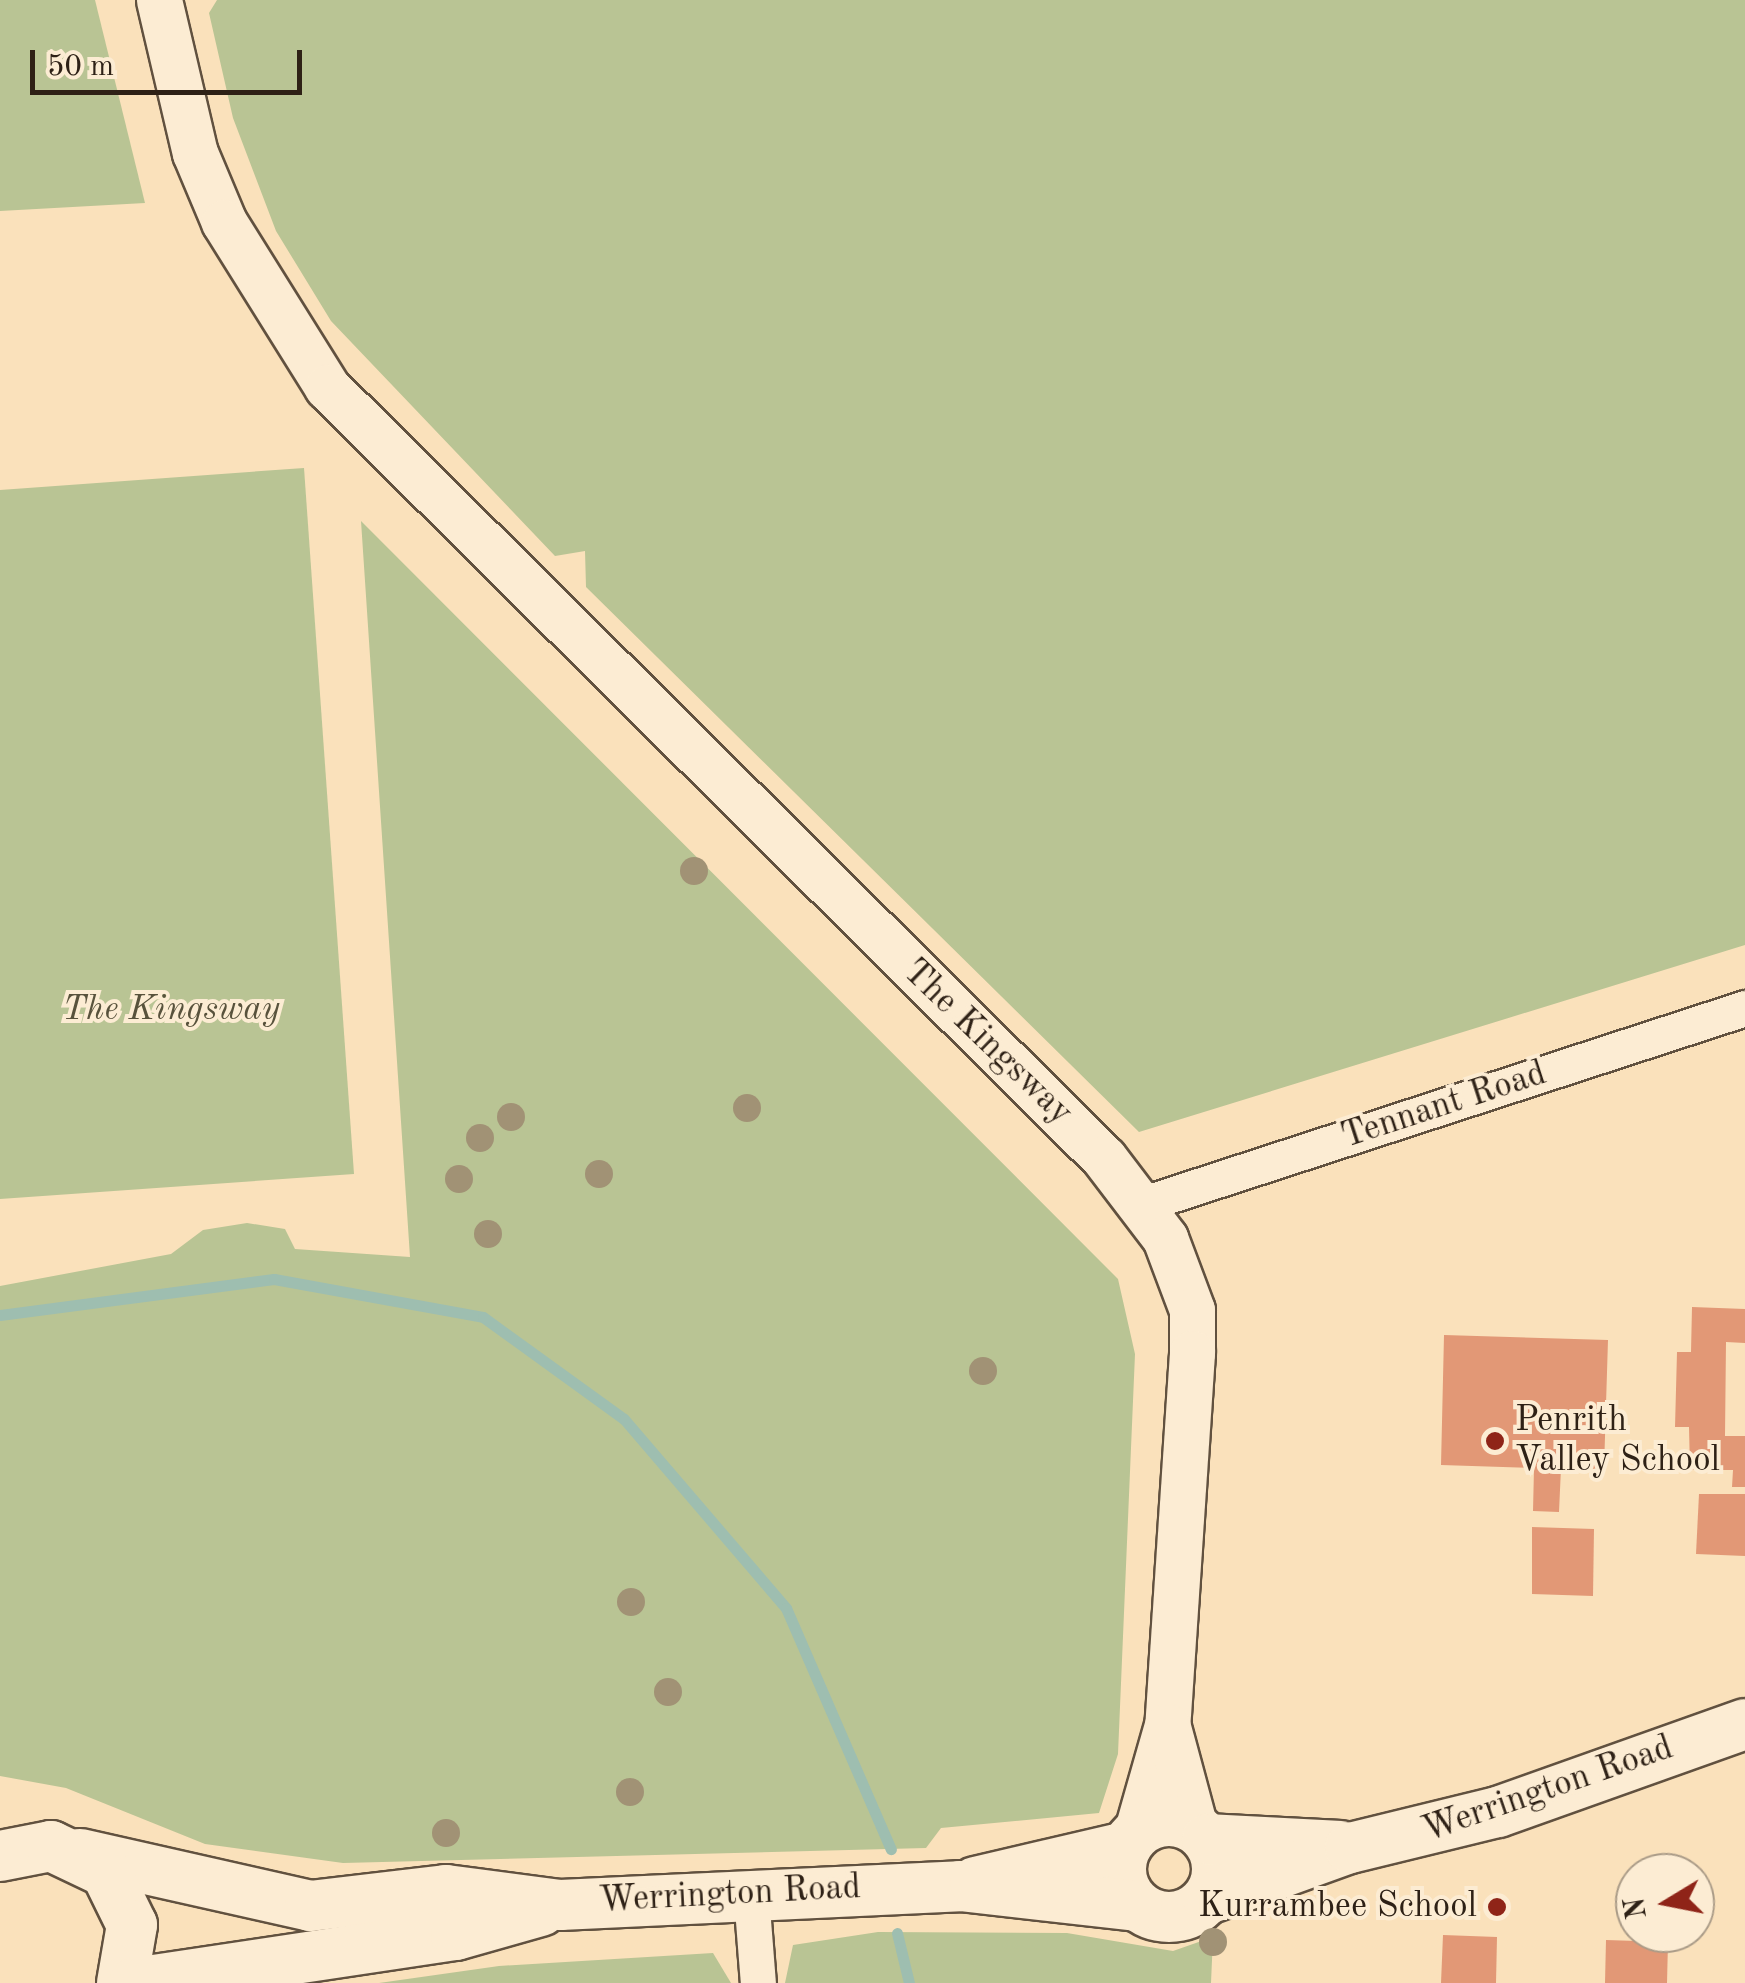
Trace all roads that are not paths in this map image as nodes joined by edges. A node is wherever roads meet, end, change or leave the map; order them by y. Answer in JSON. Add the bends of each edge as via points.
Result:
{"nodes":[{"id":1,"x":158,"y":0,"type":"edge"},
{"id":2,"x":1745,"y":1008,"type":"edge"},
{"id":3,"x":1143,"y":1204,"type":"junction"},
{"id":4,"x":1745,"y":1724,"type":"edge"},
{"id":5,"x":1167,"y":1725,"type":"junction"},
{"id":6,"x":0,"y":1821,"type":"edge"},
{"id":7,"x":1201,"y":1833,"type":"junction"},
{"id":8,"x":1131,"y":1840,"type":"junction"},
{"id":9,"x":1350,"y":1848,"type":"junction"},
{"id":10,"x":66,"y":1850,"type":"junction"},
{"id":11,"x":0,"y":1856,"type":"edge"},
{"id":12,"x":960,"y":1886,"type":"junction"},
{"id":13,"x":752,"y":1895,"type":"junction"},
{"id":14,"x":1208,"y":1898,"type":"junction"},
{"id":15,"x":560,"y":1905,"type":"junction"},
{"id":16,"x":1137,"y":1906,"type":"junction"},
{"id":17,"x":122,"y":1983,"type":"edge"},
{"id":18,"x":134,"y":1983,"type":"edge"},
{"id":19,"x":758,"y":1983,"type":"edge"}],
"edges":[{"from":1,"to":3,"type":"street","name":"The Kingsway","via":[[195,153],[224,222],[327,387]]},
{"from":2,"to":3,"type":"street","name":"Tennant Road"},
{"from":3,"to":5,"type":"street","name":"The Kingsway","via":[[1192,1310]]},
{"from":4,"to":9,"type":"main road","name":"Werrington Road","via":[[1464,1823]]},
{"from":5,"to":7,"type":"street","name":"The Kingsway"},
{"from":5,"to":8,"type":"street","name":"The Kingsway"},
{"from":6,"to":10,"type":"main road","name":"Werrington Road"},
{"from":7,"to":8,"type":"main road","via":[[1164,1821]]},
{"from":7,"to":9,"type":"main road","name":"Werrington Road"},
{"from":7,"to":14,"type":"main road","via":[[1218,1868]]},
{"from":8,"to":12,"type":"main road","name":"Werrington Road"},
{"from":8,"to":16,"type":"main road","via":[[1122,1878]]},
{"from":9,"to":14,"type":"main road","name":"Werrington Road"},
{"from":10,"to":11,"type":"main road"},
{"from":10,"to":15,"type":"main road","name":"Werrington Road","via":[[310,1906],[446,1890]]},
{"from":10,"to":17,"type":"main road","via":[[124,1896],[132,1940]]},
{"from":12,"to":13,"type":"main road","name":"Werrington Road"},
{"from":12,"to":16,"type":"main road","name":"Werrington Road"},
{"from":13,"to":15,"type":"main road","name":"Werrington Road"},
{"from":13,"to":19,"type":"street"},
{"from":14,"to":16,"type":"main road","via":[[1166,1918]]},
{"from":15,"to":18,"type":"main road","name":"Werrington Road","via":[[456,1935]]}]}
